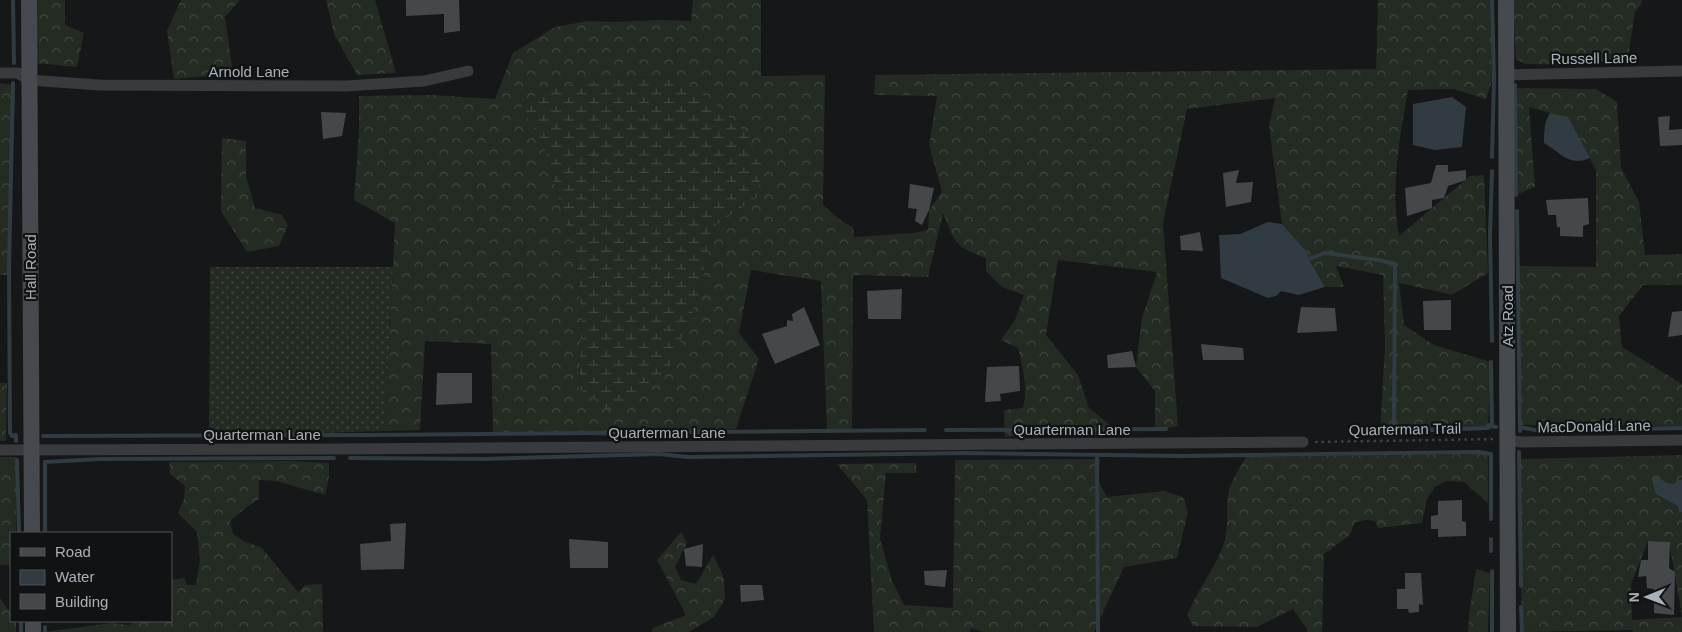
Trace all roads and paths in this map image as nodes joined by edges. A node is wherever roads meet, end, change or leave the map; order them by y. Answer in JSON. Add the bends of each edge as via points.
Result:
{"nodes":[{"id":1,"x":29,"y":0,"type":"edge"},
{"id":2,"x":1506,"y":0,"type":"edge"},
{"id":3,"x":468,"y":71,"type":"dead end"},
{"id":4,"x":1682,"y":71,"type":"edge"},
{"id":5,"x":0,"y":73,"type":"edge"},
{"id":6,"x":1506,"y":74,"type":"junction"},
{"id":7,"x":29,"y":80,"type":"junction"},
{"id":8,"x":1507,"y":440,"type":"junction"},
{"id":9,"x":1682,"y":440,"type":"edge"},
{"id":10,"x":1303,"y":442,"type":"joint"},
{"id":11,"x":0,"y":450,"type":"edge"},
{"id":12,"x":32,"y":450,"type":"junction"},
{"id":13,"x":32,"y":532,"type":"edge"},
{"id":14,"x":1508,"y":632,"type":"edge"}],
"edges":[{"from":1,"to":7,"type":"street","name":"Hall Road"},
{"from":2,"to":6,"type":"street","name":"Atz Road"},
{"from":3,"to":7,"type":"street","name":"Arnold Lane","via":[[424,81],[346,86],[99,85]]},
{"from":4,"to":6,"type":"street","name":"Russell Lane"},
{"from":5,"to":7,"type":"street","name":"Arnold Lane","via":[[18,73]]},
{"from":6,"to":8,"type":"street","name":"Atz Road"},
{"from":7,"to":12,"type":"street","name":"Hall Road"},
{"from":8,"to":9,"type":"street","name":"MacDonald Lane"},
{"from":8,"to":10,"type":"path","name":"Quarterman Trail"},
{"from":8,"to":14,"type":"street","name":"Atz Road"},
{"from":10,"to":12,"type":"street","name":"Quarterman Lane"},
{"from":11,"to":12,"type":"street","name":"Quarterman Lane"},
{"from":12,"to":13,"type":"street","name":"Hall Road"}]}
